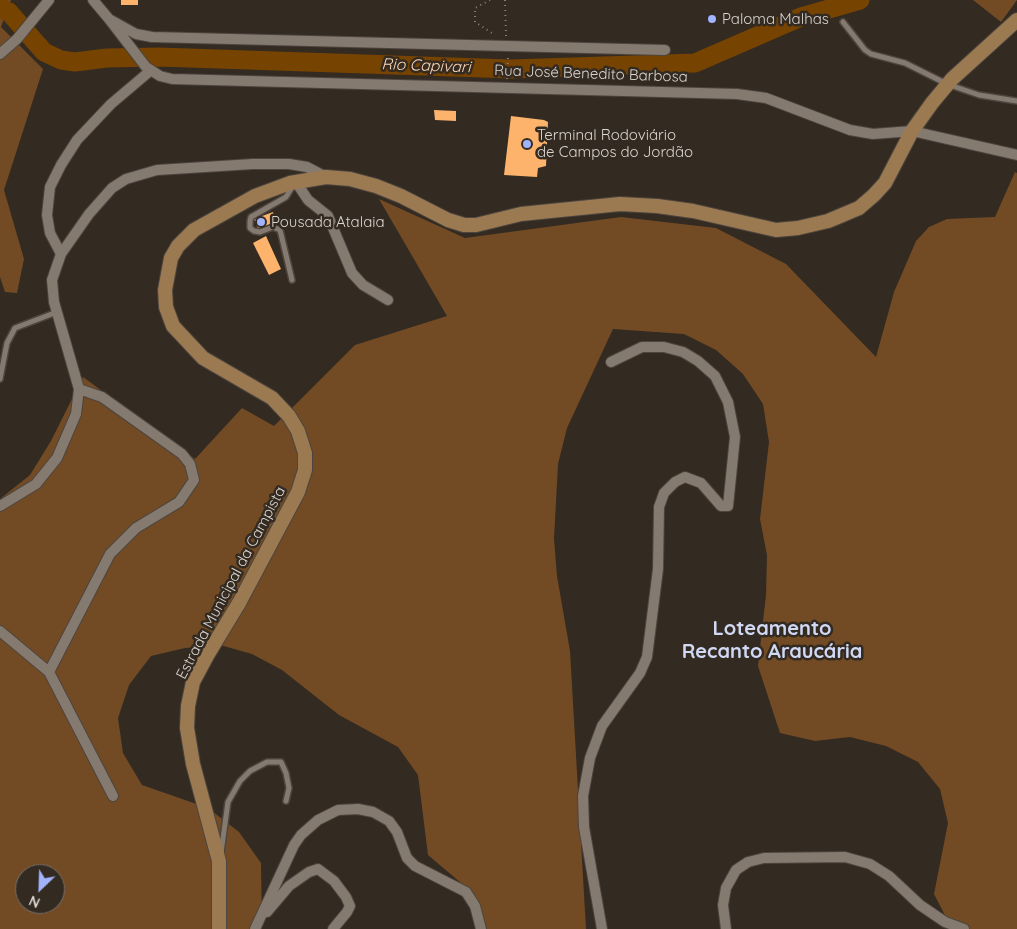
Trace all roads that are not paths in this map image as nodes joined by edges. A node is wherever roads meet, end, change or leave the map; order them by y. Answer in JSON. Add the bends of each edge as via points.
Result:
{"nodes":[{"id":1,"x":49,"y":0,"type":"edge"},
{"id":2,"x":94,"y":0,"type":"edge"},
{"id":3,"x":39,"y":4,"type":"edge"},
{"id":4,"x":109,"y":19,"type":"junction"},
{"id":5,"x":1017,"y":20,"type":"edge"},
{"id":6,"x":843,"y":22,"type":"dead end"},
{"id":7,"x":665,"y":50,"type":"dead end"},
{"id":8,"x":0,"y":54,"type":"edge"},
{"id":9,"x":148,"y":69,"type":"junction"},
{"id":10,"x":947,"y":84,"type":"junction"},
{"id":11,"x":1017,"y":101,"type":"edge"},
{"id":12,"x":912,"y":131,"type":"junction"},
{"id":13,"x":1017,"y":155,"type":"edge"},
{"id":14,"x":326,"y":177,"type":"junction"},
{"id":15,"x":296,"y":182,"type":"junction"},
{"id":16,"x":61,"y":254,"type":"junction"},
{"id":17,"x":292,"y":280,"type":"dead end"},
{"id":18,"x":388,"y":300,"type":"dead end"},
{"id":19,"x":57,"y":312,"type":"junction"},
{"id":20,"x":611,"y":362,"type":"dead end"},
{"id":21,"x":0,"y":379,"type":"edge"},
{"id":22,"x":79,"y":389,"type":"junction"},
{"id":23,"x":0,"y":506,"type":"edge"},
{"id":24,"x":0,"y":631,"type":"edge"},
{"id":25,"x":49,"y":672,"type":"junction"},
{"id":26,"x":113,"y":796,"type":"dead end"},
{"id":27,"x":286,"y":801,"type":"dead end"},
{"id":28,"x":219,"y":861,"type":"junction"},
{"id":29,"x":256,"y":927,"type":"edge"},
{"id":30,"x":219,"y":929,"type":"edge"},
{"id":31,"x":333,"y":929,"type":"edge"},
{"id":32,"x":481,"y":929,"type":"edge"},
{"id":33,"x":602,"y":929,"type":"edge"},
{"id":34,"x":726,"y":929,"type":"edge"},
{"id":35,"x":964,"y":929,"type":"edge"}],
"edges":[{"from":1,"to":3,"type":"street"},
{"from":2,"to":4,"type":"street"},
{"from":3,"to":8,"type":"street","via":[[16,39]]},
{"from":4,"to":7,"type":"street","via":[[136,34],[152,37]]},
{"from":4,"to":9,"type":"street"},
{"from":5,"to":10,"type":"main road","name":"Estrada Municipal da Campista"},
{"from":6,"to":10,"type":"lane","via":[[871,54],[905,63]]},
{"from":9,"to":12,"type":"street","name":"Rua José Benedito Barbosa","via":[[172,79],[737,94],[766,98],[850,130],[873,134]]},
{"from":9,"to":16,"type":"street","via":[[77,140],[50,187],[47,215],[50,232]]},
{"from":10,"to":11,"type":"lane","via":[[979,95]]},
{"from":10,"to":12,"type":"main road","name":"Estrada Municipal da Campista"},
{"from":12,"to":13,"type":"street","name":"Rua José Benedito Barbosa"},
{"from":12,"to":14,"type":"main road","name":"Estrada Municipal da Campista","via":[[885,183],[859,208],[828,221],[798,228],[761,228],[693,211],[620,204],[521,214],[464,225],[376,186]]},
{"from":14,"to":15,"type":"main road","name":"Estrada Municipal da Campista"},
{"from":14,"to":16,"type":"street","via":[[289,164],[157,170],[140,174],[112,188]]},
{"from":15,"to":17,"type":"lane","via":[[286,197],[251,217],[250,221],[250,228],[254,231],[273,227],[280,230]]},
{"from":15,"to":18,"type":"street","via":[[308,200],[328,216],[352,273],[363,285]]},
{"from":15,"to":28,"type":"main road","name":"Estrada Municipal da Campista","via":[[255,196],[194,230],[171,258],[164,290],[173,326],[203,358],[272,398],[289,416],[305,453],[305,470],[298,492],[193,682],[187,728]]},
{"from":16,"to":19,"type":"street","via":[[52,280]]},
{"from":19,"to":21,"type":"lane","via":[[15,328],[7,342]]},
{"from":19,"to":22,"type":"street"},
{"from":20,"to":33,"type":"street","via":[[642,347],[664,347],[683,352],[698,361],[715,376],[728,402],[735,437],[728,506],[722,506],[701,483],[685,477],[664,494],[659,507],[658,569],[647,657],[640,674],[602,726],[590,758],[583,796],[584,827]]},
{"from":22,"to":23,"type":"street","via":[[76,414],[57,458],[36,484]]},
{"from":22,"to":25,"type":"street","via":[[102,397],[182,454],[190,464],[194,480],[179,502],[136,528],[110,554]]},
{"from":24,"to":25,"type":"street"},
{"from":25,"to":26,"type":"street"},
{"from":27,"to":28,"type":"lane","via":[[289,788],[280,762],[267,762],[250,771],[228,802],[224,845]]},
{"from":28,"to":30,"type":"main road","name":"Estrada Municipal da Campista"},
{"from":29,"to":31,"type":"street","via":[[289,886],[318,869],[334,881],[350,906]]},
{"from":29,"to":32,"type":"street","via":[[301,835],[318,820],[338,810],[358,809],[373,812],[389,821],[407,858],[415,866],[466,892],[475,906]]},
{"from":34,"to":35,"type":"street","via":[[723,905],[726,888],[736,870],[748,862],[764,858],[836,857],[870,864],[889,876],[920,905],[945,922]]}]}
